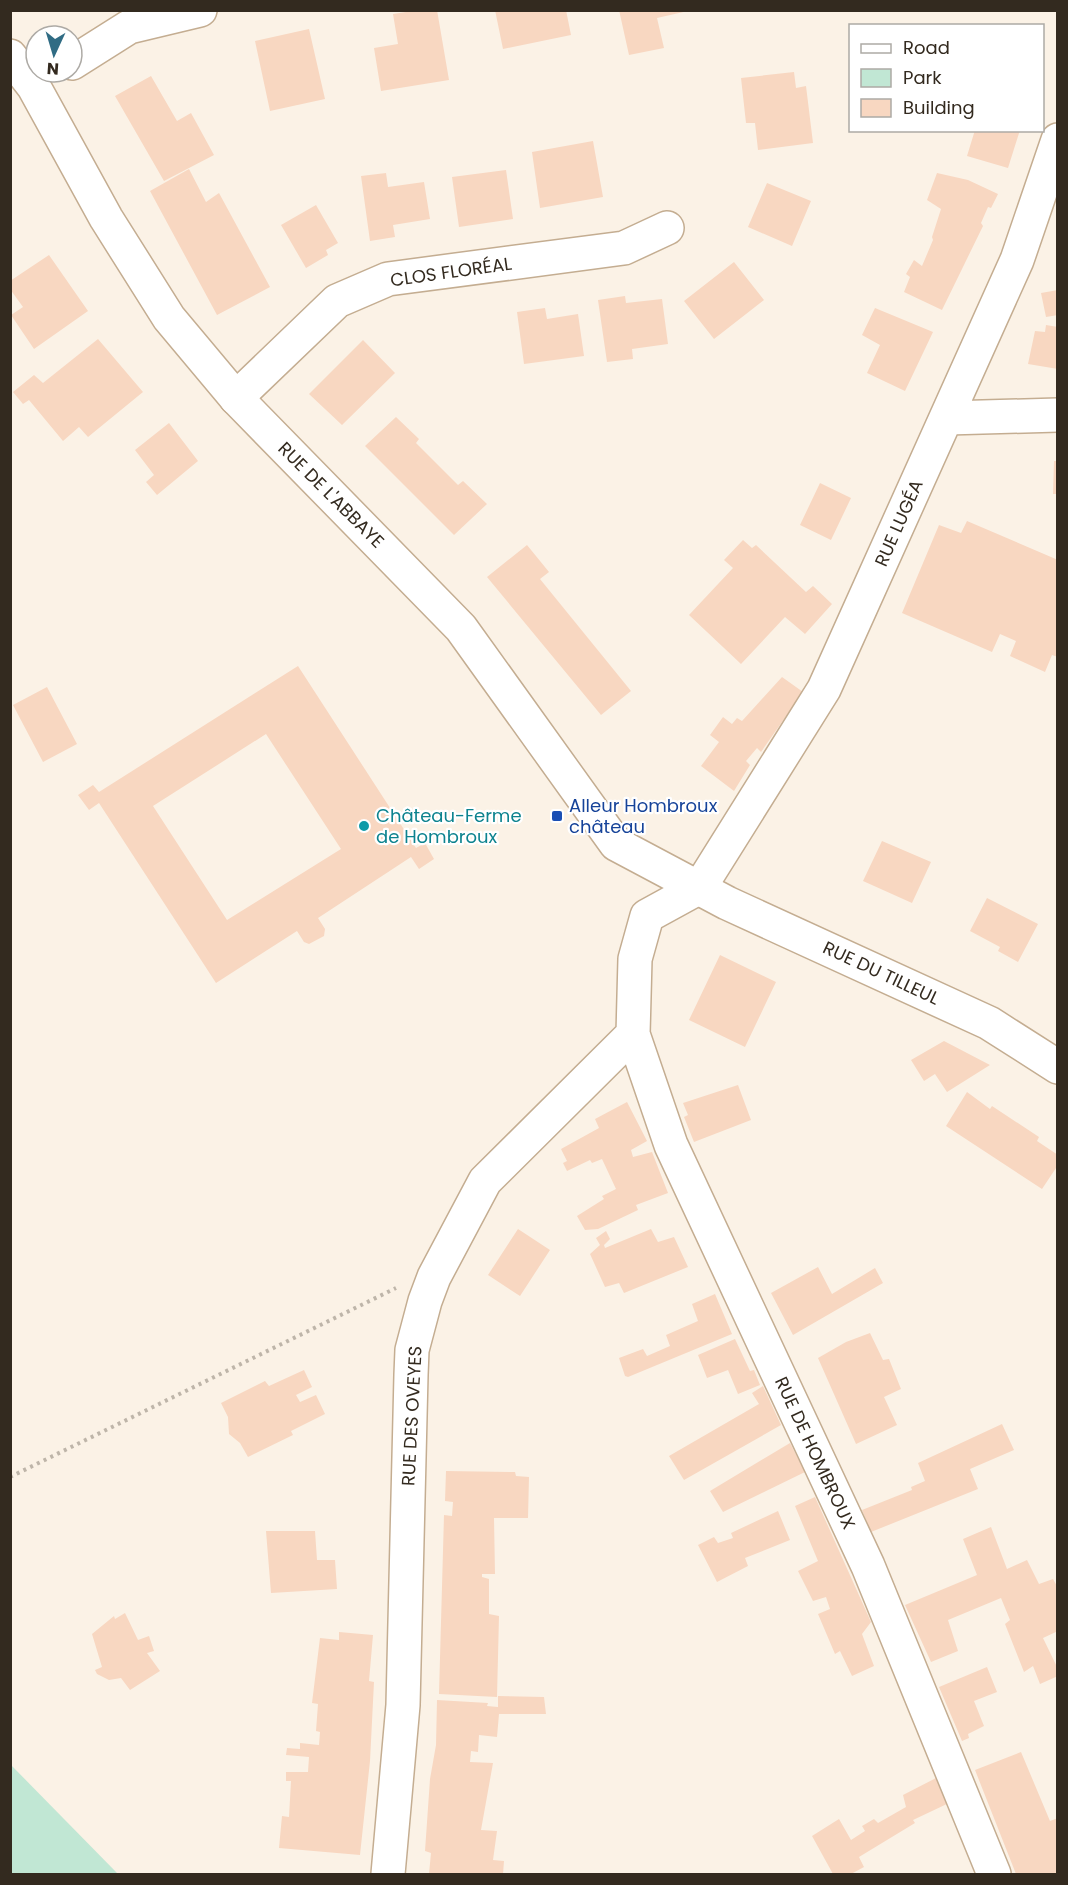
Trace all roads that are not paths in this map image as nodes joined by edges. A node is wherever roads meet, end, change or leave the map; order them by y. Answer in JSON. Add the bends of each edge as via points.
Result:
{"nodes":[{"id":1,"x":200,"y":10,"type":"edge"},
{"id":2,"x":84,"y":55,"type":"edge"},
{"id":3,"x":10,"y":56,"type":"edge"},
{"id":4,"x":24,"y":66,"type":"edge"},
{"id":5,"x":47,"y":84,"type":"edge"},
{"id":6,"x":1058,"y":140,"type":"edge"},
{"id":7,"x":667,"y":228,"type":"dead end"},
{"id":8,"x":236,"y":399,"type":"junction"},
{"id":9,"x":1058,"y":415,"type":"edge"},
{"id":10,"x":947,"y":418,"type":"junction"},
{"id":11,"x":700,"y":886,"type":"junction"},
{"id":12,"x":633,"y":1034,"type":"junction"},
{"id":13,"x":1058,"y":1067,"type":"edge"},
{"id":14,"x":388,"y":1875,"type":"edge"},
{"id":15,"x":994,"y":1875,"type":"edge"}],
"edges":[{"from":1,"to":2,"type":"street","via":[[129,27]]},
{"from":3,"to":4,"type":"street","name":"RUE DE L'ABBAYE"},
{"from":5,"to":8,"type":"street","name":"RUE DE L'ABBAYE","via":[[106,218],[169,318]]},
{"from":6,"to":10,"type":"street","name":"RUE LUGÉA","via":[[1017,260]]},
{"from":7,"to":8,"type":"street","name":"CLOS FLORÉAL","via":[[624,248],[388,279],[337,301]]},
{"from":8,"to":11,"type":"street","name":"RUE DE L'ABBAYE","via":[[461,628],[616,844]]},
{"from":9,"to":10,"type":"street"},
{"from":10,"to":11,"type":"street","name":"RUE LUGÉA","via":[[824,689]]},
{"from":11,"to":12,"type":"street","via":[[647,916],[635,959]]},
{"from":11,"to":13,"type":"street","name":"RUE DU TILLEUL","via":[[727,903],[988,1023]]},
{"from":12,"to":14,"type":"street","name":"RUE DES OVEYES","via":[[485,1181],[434,1277],[412,1350],[403,1705]]},
{"from":12,"to":15,"type":"street","name":"RUE DE HOMBROUX","via":[[671,1145],[868,1566]]}]}
